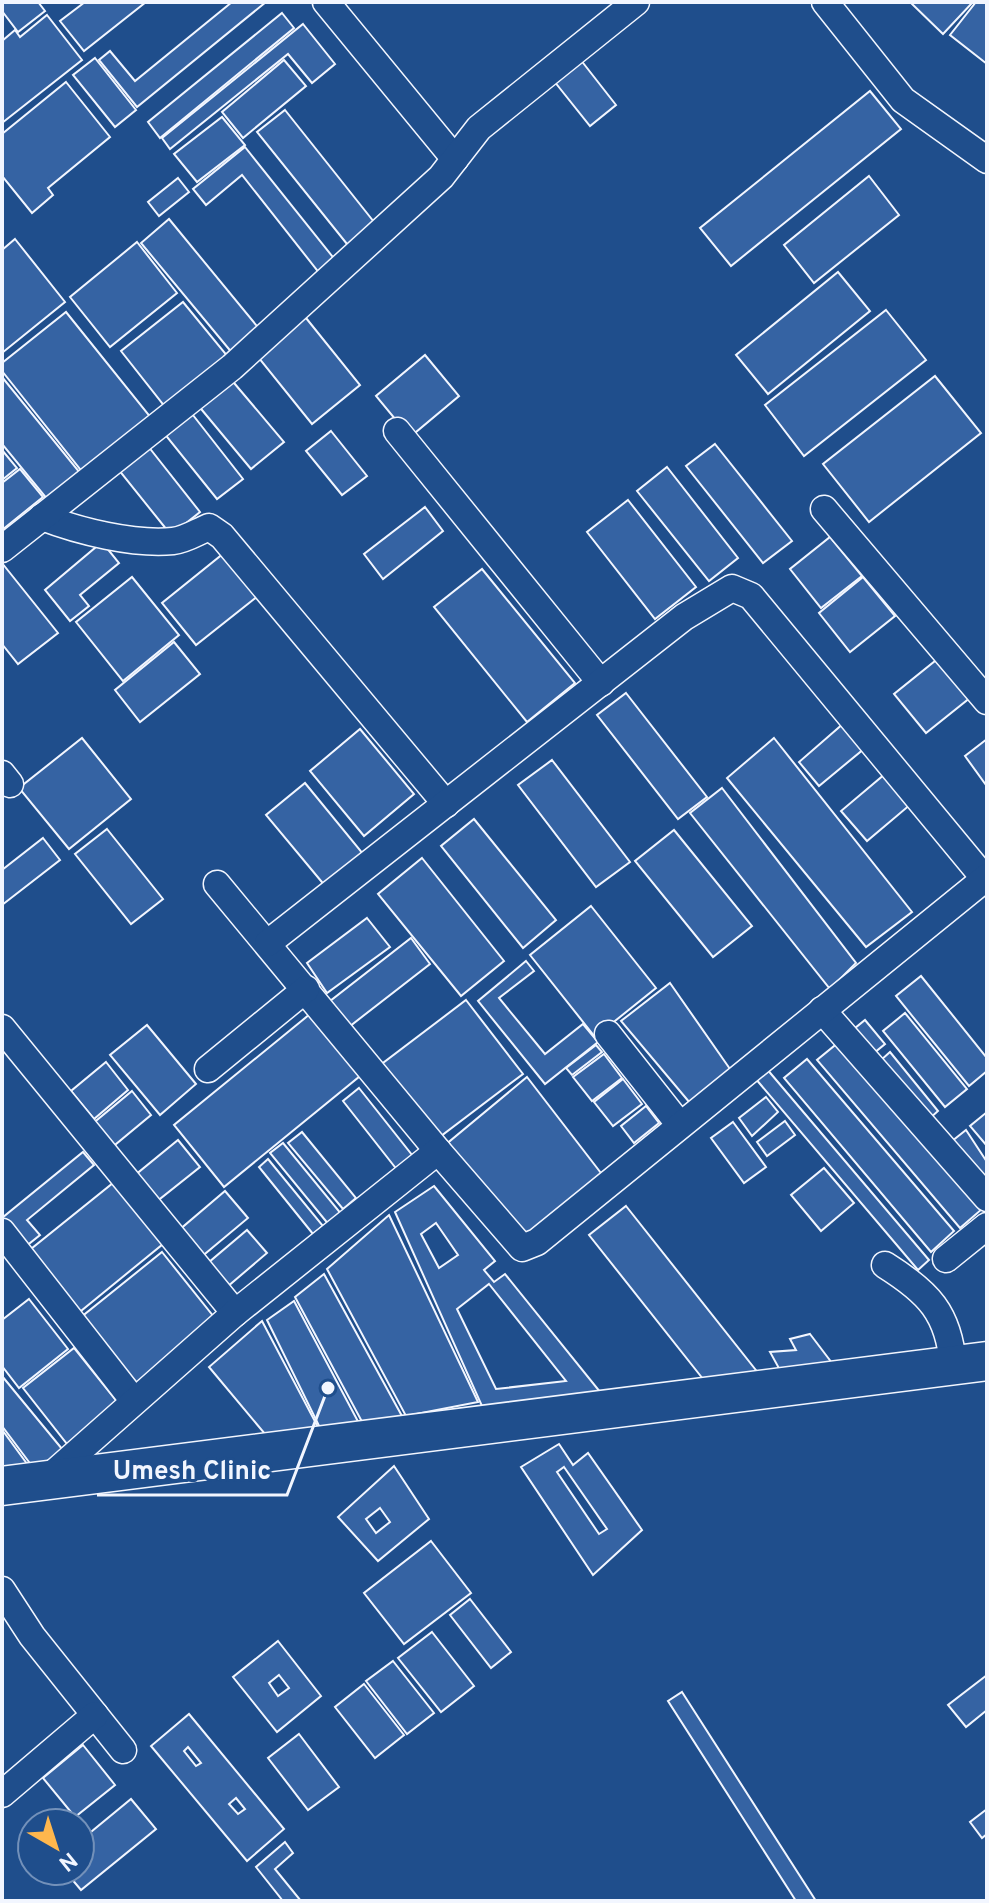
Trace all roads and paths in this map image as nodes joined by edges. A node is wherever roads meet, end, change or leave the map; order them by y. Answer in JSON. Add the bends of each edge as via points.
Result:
{"nodes":[{"id":1,"x":326,"y":2,"type":"edge"},
{"id":2,"x":636,"y":2,"type":"edge"},
{"id":3,"x":825,"y":2,"type":"edge"},
{"id":4,"x":455,"y":159,"type":"junction"},
{"id":5,"x":987,"y":160,"type":"edge"},
{"id":6,"x":397,"y":431,"type":"dead end"},
{"id":7,"x":824,"y":509,"type":"dead end"},
{"id":8,"x":42,"y":517,"type":"junction"},
{"id":9,"x":2,"y":549,"type":"edge"},
{"id":10,"x":601,"y":683,"type":"junction"},
{"id":11,"x":987,"y":701,"type":"edge"},
{"id":12,"x":446,"y":804,"type":"junction"},
{"id":13,"x":986,"y":878,"type":"edge"},
{"id":14,"x":217,"y":884,"type":"dead end"},
{"id":15,"x":268,"y":943,"type":"junction"},
{"id":16,"x":306,"y":989,"type":"junction"},
{"id":17,"x":822,"y":1010,"type":"junction"},
{"id":18,"x":2,"y":1028,"type":"edge"},
{"id":19,"x":614,"y":1031,"type":"dead end"},
{"id":20,"x":208,"y":1069,"type":"dead end"},
{"id":21,"x":685,"y":1119,"type":"junction"},
{"id":22,"x":438,"y":1151,"type":"junction"},
{"id":23,"x":987,"y":1198,"type":"edge"},
{"id":24,"x":987,"y":1226,"type":"edge"},
{"id":25,"x":2,"y":1232,"type":"edge"},
{"id":26,"x":946,"y":1259,"type":"dead end"},
{"id":27,"x":885,"y":1265,"type":"dead end"},
{"id":28,"x":235,"y":1313,"type":"junction"},
{"id":29,"x":970,"y":1363,"type":"edge"},
{"id":30,"x":134,"y":1401,"type":"junction"},
{"id":31,"x":47,"y":1479,"type":"junction"},
{"id":32,"x":2,"y":1486,"type":"edge"},
{"id":33,"x":2,"y":1590,"type":"edge"},
{"id":34,"x":10,"y":1622,"type":"edge"},
{"id":35,"x":95,"y":1715,"type":"junction"},
{"id":36,"x":123,"y":1750,"type":"dead end"},
{"id":37,"x":2,"y":1794,"type":"edge"}],
"edges":[{"from":1,"to":4,"type":"street"},
{"from":2,"to":4,"type":"street","via":[[479,128]]},
{"from":3,"to":5,"type":"street","via":[[903,100]]},
{"from":4,"to":8,"type":"street","via":[[232,367]]},
{"from":6,"to":10,"type":"street"},
{"from":7,"to":11,"type":"street"},
{"from":8,"to":9,"type":"street"},
{"from":8,"to":12,"type":"street","via":[[142,542],[176,541],[209,527],[222,536]]},
{"from":10,"to":12,"type":"street"},
{"from":10,"to":13,"type":"street","via":[[684,617],[732,588],[751,596]]},
{"from":12,"to":15,"type":"street"},
{"from":13,"to":17,"type":"street"},
{"from":14,"to":15,"type":"street"},
{"from":15,"to":16,"type":"street"},
{"from":16,"to":20,"type":"street"},
{"from":16,"to":22,"type":"street"},
{"from":17,"to":21,"type":"street"},
{"from":17,"to":23,"type":"street"},
{"from":18,"to":28,"type":"street"},
{"from":19,"to":21,"type":"street"},
{"from":21,"to":22,"type":"street","via":[[537,1242],[522,1248]]},
{"from":22,"to":28,"type":"street"},
{"from":24,"to":26,"type":"street"},
{"from":25,"to":30,"type":"street"},
{"from":27,"to":29,"type":"street","via":[[922,1288]]},
{"from":28,"to":30,"type":"street"},
{"from":29,"to":31,"type":"street"},
{"from":30,"to":31,"type":"street"},
{"from":31,"to":32,"type":"street"},
{"from":33,"to":34,"type":"street"},
{"from":34,"to":35,"type":"street"},
{"from":35,"to":36,"type":"street"},
{"from":35,"to":37,"type":"street"}]}
